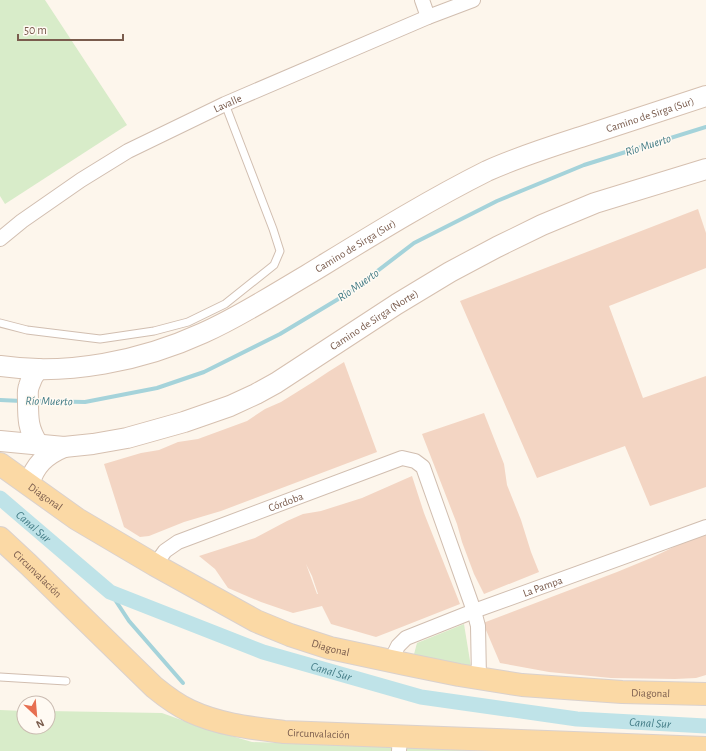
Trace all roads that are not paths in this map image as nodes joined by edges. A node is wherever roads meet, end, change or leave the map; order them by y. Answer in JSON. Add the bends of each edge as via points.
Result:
{"nodes":[{"id":1,"x":422,"y":0,"type":"edge"},
{"id":2,"x":473,"y":0,"type":"edge"},
{"id":3,"x":428,"y":17,"type":"junction"},
{"id":4,"x":706,"y":96,"type":"edge"},
{"id":5,"x":225,"y":104,"type":"junction"},
{"id":6,"x":706,"y":169,"type":"edge"},
{"id":7,"x":0,"y":239,"type":"edge"},
{"id":8,"x":0,"y":323,"type":"edge"},
{"id":9,"x":0,"y":366,"type":"edge"},
{"id":10,"x":38,"y":369,"type":"junction"},
{"id":11,"x":0,"y":441,"type":"edge"},
{"id":12,"x":38,"y":444,"type":"junction"},
{"id":13,"x":64,"y":447,"type":"junction"},
{"id":14,"x":0,"y":464,"type":"edge"},
{"id":15,"x":29,"y":484,"type":"junction"},
{"id":16,"x":706,"y":527,"type":"edge"},
{"id":17,"x":0,"y":538,"type":"edge"},
{"id":18,"x":155,"y":565,"type":"junction"},
{"id":19,"x":474,"y":611,"type":"junction"},
{"id":20,"x":391,"y":660,"type":"junction"},
{"id":21,"x":0,"y":677,"type":"edge"},
{"id":22,"x":479,"y":678,"type":"junction"},
{"id":23,"x":66,"y":682,"type":"dead end"},
{"id":24,"x":706,"y":694,"type":"edge"},
{"id":25,"x":399,"y":744,"type":"edge"},
{"id":26,"x":706,"y":748,"type":"edge"}],
"edges":[{"from":1,"to":3,"type":"street"},
{"from":2,"to":3,"type":"street","name":"Lavalle"},
{"from":3,"to":5,"type":"street","name":"Lavalle"},
{"from":4,"to":10,"type":"main road","name":"Camino de Sirga (Sur)","via":[[524,156],[490,170],[444,193],[243,313],[169,347],[115,361]]},
{"from":5,"to":7,"type":"street","name":"Lavalle","via":[[128,151],[81,180]]},
{"from":5,"to":8,"type":"lane","via":[[280,251],[274,265],[225,304],[188,322],[154,331],[100,339],[27,330]]},
{"from":6,"to":13,"type":"main road","name":"Camino de Sirga (Norte)","via":[[595,203],[498,247],[397,304],[276,383],[230,406],[127,438]]},
{"from":9,"to":10,"type":"main road","name":"Camino de Sirga (Sur)"},
{"from":10,"to":12,"type":"main road","via":[[28,391],[28,420]]},
{"from":11,"to":12,"type":"main road","name":"Camino de Sirga (Norte)"},
{"from":12,"to":13,"type":"main road","name":"Camino de Sirga (Norte)"},
{"from":13,"to":15,"type":"main road","via":[[54,451],[37,466]]},
{"from":14,"to":15,"type":"main road","name":"Diagonal"},
{"from":15,"to":18,"type":"main road","name":"Diagonal","via":[[77,519]]},
{"from":16,"to":19,"type":"street","name":"La Pampa"},
{"from":17,"to":25,"type":"main road","name":"Circunvalación","via":[[154,687],[190,711],[211,720],[236,726]]},
{"from":18,"to":19,"type":"street","name":"Córdoba","via":[[165,551],[178,542],[402,458],[415,461],[423,467]]},
{"from":18,"to":20,"type":"main road","name":"Diagonal","via":[[256,621],[290,635],[330,648]]},
{"from":19,"to":20,"type":"street","name":"La Pampa","via":[[406,638],[398,646]]},
{"from":19,"to":22,"type":"street","via":[[478,626]]},
{"from":20,"to":22,"type":"main road","name":"Diagonal"},
{"from":21,"to":23,"type":"lane"},
{"from":22,"to":24,"type":"main road","name":"Diagonal","via":[[522,685],[622,692]]},
{"from":25,"to":26,"type":"main road","name":"Circunvalación"}]}
